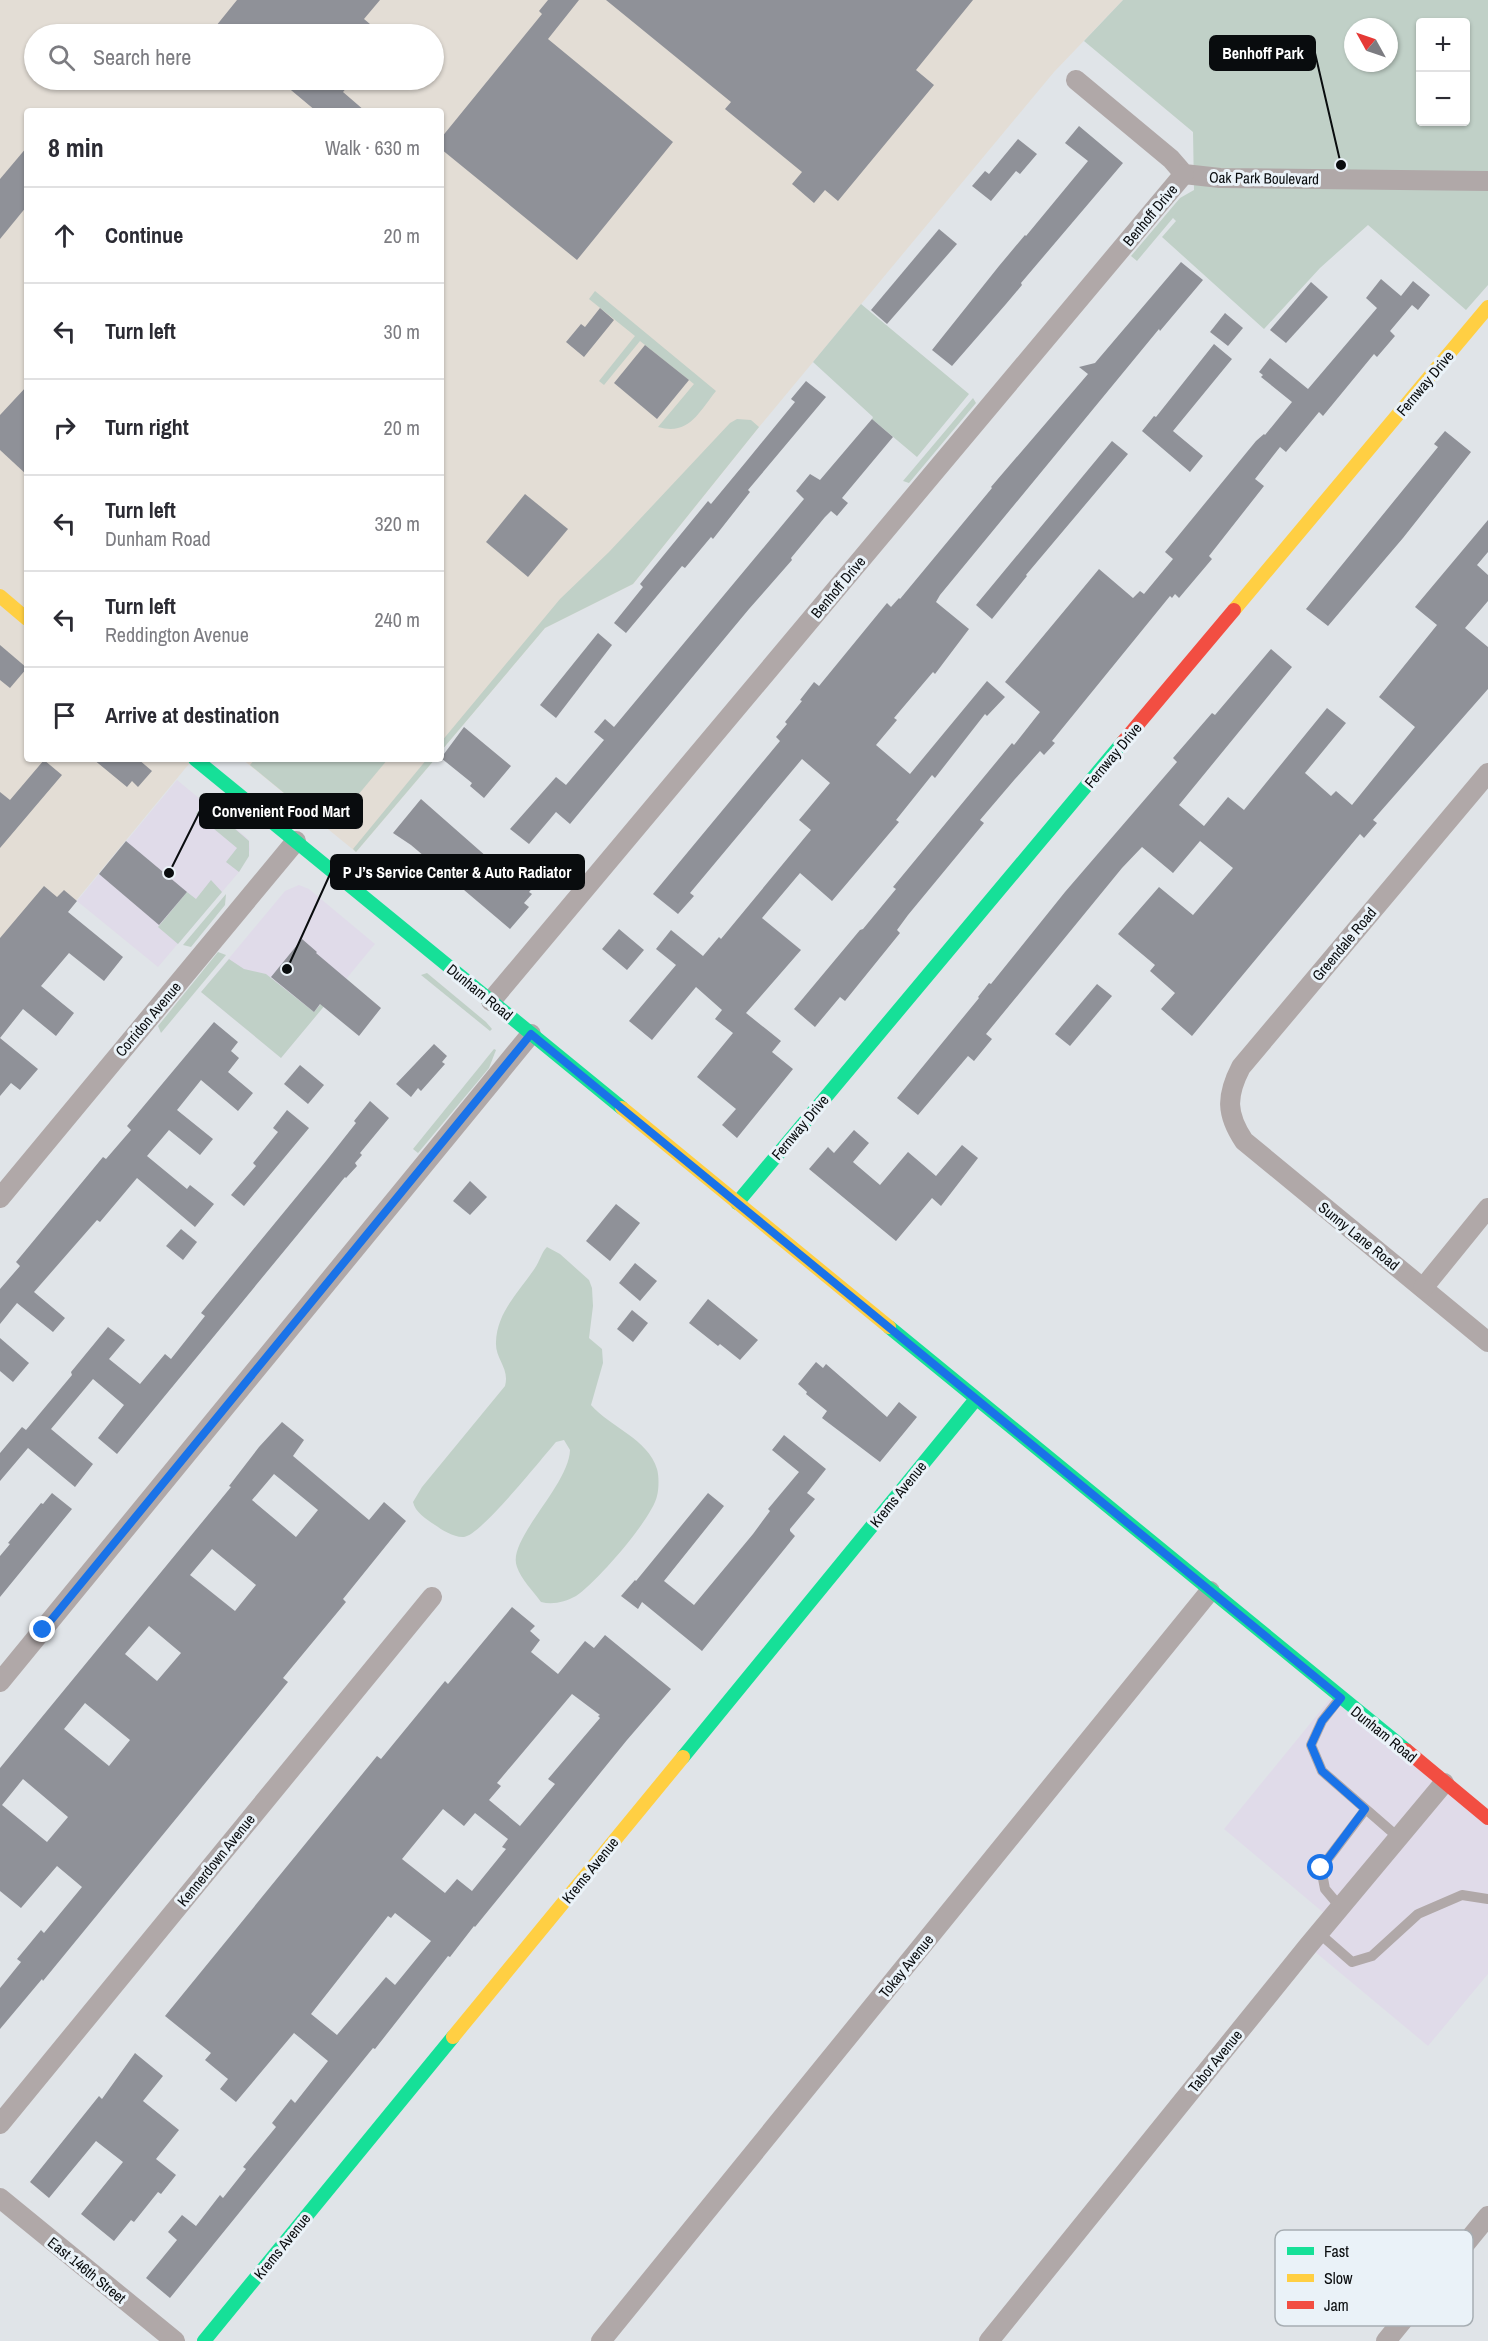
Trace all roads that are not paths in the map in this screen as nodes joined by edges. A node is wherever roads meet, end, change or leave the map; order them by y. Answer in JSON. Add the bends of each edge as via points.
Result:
{"nodes":[{"id":1,"x":1076,"y":80,"type":"dead end"},
{"id":2,"x":1184,"y":174,"type":"junction"},
{"id":3,"x":1488,"y":181,"type":"edge"},
{"id":4,"x":1488,"y":307,"type":"edge"},
{"id":5,"x":0,"y":596,"type":"edge"},
{"id":6,"x":24,"y":616,"type":"edge"},
{"id":7,"x":199,"y":762,"type":"edge"},
{"id":8,"x":1488,"y":773,"type":"edge"},
{"id":9,"x":296,"y":841,"type":"junction"},
{"id":10,"x":492,"y":1001,"type":"junction"},
{"id":11,"x":531,"y":1034,"type":"junction"},
{"id":12,"x":1234,"y":1127,"type":"joint"},
{"id":13,"x":0,"y":1198,"type":"edge"},
{"id":14,"x":737,"y":1203,"type":"junction"},
{"id":15,"x":1488,"y":1208,"type":"edge"},
{"id":16,"x":1423,"y":1288,"type":"junction"},
{"id":17,"x":1488,"y":1342,"type":"edge"},
{"id":18,"x":976,"y":1399,"type":"junction"},
{"id":19,"x":1210,"y":1591,"type":"junction"},
{"id":20,"x":432,"y":1597,"type":"dead end"},
{"id":21,"x":0,"y":1682,"type":"edge"},
{"id":22,"x":1341,"y":1698,"type":"junction"},
{"id":23,"x":1444,"y":1782,"type":"junction"},
{"id":24,"x":1365,"y":1809,"type":"junction"},
{"id":25,"x":1488,"y":1818,"type":"edge"},
{"id":26,"x":1399,"y":1838,"type":"junction"},
{"id":27,"x":1488,"y":1899,"type":"edge"},
{"id":28,"x":1341,"y":1908,"type":"junction"},
{"id":29,"x":1320,"y":1934,"type":"junction"},
{"id":30,"x":0,"y":2124,"type":"edge"},
{"id":31,"x":0,"y":2198,"type":"edge"},
{"id":32,"x":1488,"y":2216,"type":"edge"},
{"id":33,"x":1473,"y":2234,"type":"edge"},
{"id":34,"x":1398,"y":2326,"type":"edge"},
{"id":35,"x":175,"y":2341,"type":"edge"},
{"id":36,"x":204,"y":2341,"type":"edge"},
{"id":37,"x":601,"y":2341,"type":"edge"},
{"id":38,"x":989,"y":2341,"type":"edge"},
{"id":39,"x":1386,"y":2341,"type":"edge"}],
"edges":[{"from":1,"to":2,"type":"street"},
{"from":2,"to":3,"type":"street","name":"Oak Park Boulevard","via":[[1238,179]]},
{"from":2,"to":10,"type":"street","name":"Benhoff Drive"},
{"from":4,"to":14,"type":"street","name":"Fernway Drive"},
{"from":5,"to":6,"type":"street"},
{"from":7,"to":9,"type":"street","name":"Dunham Road"},
{"from":8,"to":12,"type":"street","name":"Greendale Road","via":[[1241,1067],[1229,1099]]},
{"from":9,"to":10,"type":"street","name":"Dunham Road"},
{"from":9,"to":13,"type":"street","name":"Corridon Avenue"},
{"from":10,"to":11,"type":"street","name":"Dunham Road"},
{"from":11,"to":14,"type":"street","name":"Dunham Road"},
{"from":11,"to":21,"type":"street"},
{"from":12,"to":16,"type":"street","name":"Sunny Lane Road","via":[[1244,1141]]},
{"from":14,"to":18,"type":"street","name":"Dunham Road"},
{"from":15,"to":16,"type":"street"},
{"from":16,"to":17,"type":"street","name":"Sunny Lane Road"},
{"from":18,"to":19,"type":"street","name":"Dunham Road"},
{"from":18,"to":36,"type":"street","name":"Krems Avenue"},
{"from":19,"to":22,"type":"street","name":"Dunham Road"},
{"from":19,"to":37,"type":"street","name":"Tokay Avenue"},
{"from":20,"to":30,"type":"street","name":"Kennerdown Avenue"},
{"from":22,"to":23,"type":"street","name":"Dunham Road"},
{"from":22,"to":24,"type":"lane","via":[[1322,1721],[1311,1745],[1322,1771]]},
{"from":23,"to":25,"type":"street","name":"Dunham Road"},
{"from":23,"to":26,"type":"street","name":"Tabor Avenue"},
{"from":24,"to":26,"type":"lane"},
{"from":24,"to":28,"type":"lane","via":[[1321,1868],[1325,1889]]},
{"from":26,"to":28,"type":"street","name":"Tabor Avenue"},
{"from":27,"to":29,"type":"lane","via":[[1462,1895],[1418,1914],[1372,1956],[1352,1962]]},
{"from":28,"to":29,"type":"street","name":"Tabor Avenue"},
{"from":29,"to":38,"type":"street","name":"Tabor Avenue"},
{"from":31,"to":35,"type":"street","name":"East 146th Street"},
{"from":32,"to":33,"type":"street"},
{"from":34,"to":39,"type":"street"}]}
